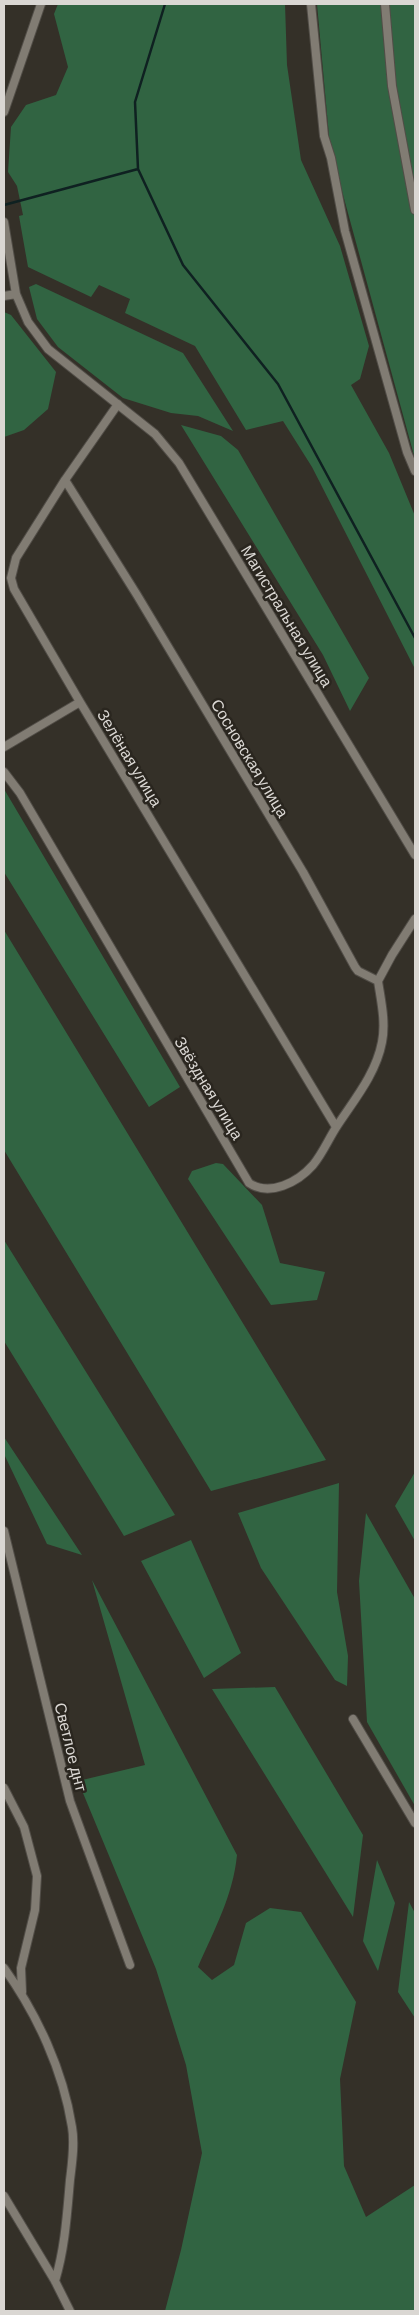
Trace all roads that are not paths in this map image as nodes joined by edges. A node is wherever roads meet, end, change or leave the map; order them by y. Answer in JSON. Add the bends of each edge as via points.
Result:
{"nodes":[{"id":1,"x":41,"y":4,"type":"edge"},
{"id":2,"x":311,"y":4,"type":"edge"},
{"id":3,"x":385,"y":4,"type":"edge"},
{"id":4,"x":5,"y":101,"type":"edge"},
{"id":5,"x":4,"y":112,"type":"edge"},
{"id":6,"x":415,"y":210,"type":"edge"},
{"id":7,"x":4,"y":222,"type":"edge"},
{"id":8,"x":16,"y":294,"type":"junction"},
{"id":9,"x":4,"y":296,"type":"edge"},
{"id":10,"x":118,"y":404,"type":"junction"},
{"id":11,"x":415,"y":471,"type":"edge"},
{"id":12,"x":65,"y":480,"type":"junction"},
{"id":13,"x":4,"y":564,"type":"edge"},
{"id":14,"x":12,"y":568,"type":"junction"},
{"id":15,"x":80,"y":702,"type":"junction"},
{"id":16,"x":4,"y":747,"type":"edge"},
{"id":17,"x":4,"y":772,"type":"edge"},
{"id":18,"x":415,"y":855,"type":"edge"},
{"id":19,"x":415,"y":919,"type":"edge"},
{"id":20,"x":378,"y":981,"type":"junction"},
{"id":21,"x":336,"y":1127,"type":"junction"},
{"id":22,"x":4,"y":1531,"type":"edge"},
{"id":23,"x":352,"y":1719,"type":"dead end"},
{"id":24,"x":4,"y":1788,"type":"edge"},
{"id":25,"x":415,"y":1823,"type":"edge"},
{"id":26,"x":130,"y":1965,"type":"dead end"},
{"id":27,"x":4,"y":1968,"type":"edge"},
{"id":28,"x":22,"y":1993,"type":"junction"},
{"id":29,"x":4,"y":2196,"type":"edge"},
{"id":30,"x":55,"y":2281,"type":"junction"},
{"id":31,"x":70,"y":2311,"type":"edge"}],
"edges":[{"from":1,"to":4,"type":"street"},
{"from":2,"to":11,"type":"street","via":[[324,136],[345,231]]},
{"from":3,"to":6,"type":"street","via":[[392,86]]},
{"from":4,"to":5,"type":"street"},
{"from":7,"to":8,"type":"street","name":"Магистральная улица"},
{"from":8,"to":9,"type":"street"},
{"from":8,"to":10,"type":"street","name":"Магистральная улица","via":[[28,322],[48,350]]},
{"from":10,"to":12,"type":"street"},
{"from":10,"to":18,"type":"street","name":"Магистральная улица","via":[[155,434],[179,463]]},
{"from":12,"to":14,"type":"street"},
{"from":12,"to":20,"type":"street","name":"Сосновская улица","via":[[303,872],[355,967]]},
{"from":13,"to":14,"type":"street"},
{"from":14,"to":15,"type":"street","name":"Зелёная улица","via":[[14,589]]},
{"from":15,"to":16,"type":"street"},
{"from":15,"to":21,"type":"street","name":"Зелёная улица"},
{"from":17,"to":21,"type":"street","name":"Звёздная улица","via":[[20,792],[249,1183],[264,1190],[287,1184],[312,1166]]},
{"from":19,"to":20,"type":"street"},
{"from":20,"to":21,"type":"street","name":"Звёздная улица","via":[[384,1023],[382,1042],[360,1093]]},
{"from":22,"to":26,"type":"street","name":"Светлое днт","via":[[70,1801]]},
{"from":23,"to":25,"type":"street"},
{"from":24,"to":28,"type":"street","via":[[24,1827],[37,1876],[35,1910],[20,1968]]},
{"from":27,"to":28,"type":"street"},
{"from":28,"to":30,"type":"street","via":[[53,2060],[73,2129],[62,2258]]},
{"from":29,"to":30,"type":"street"},
{"from":30,"to":31,"type":"street"}]}
